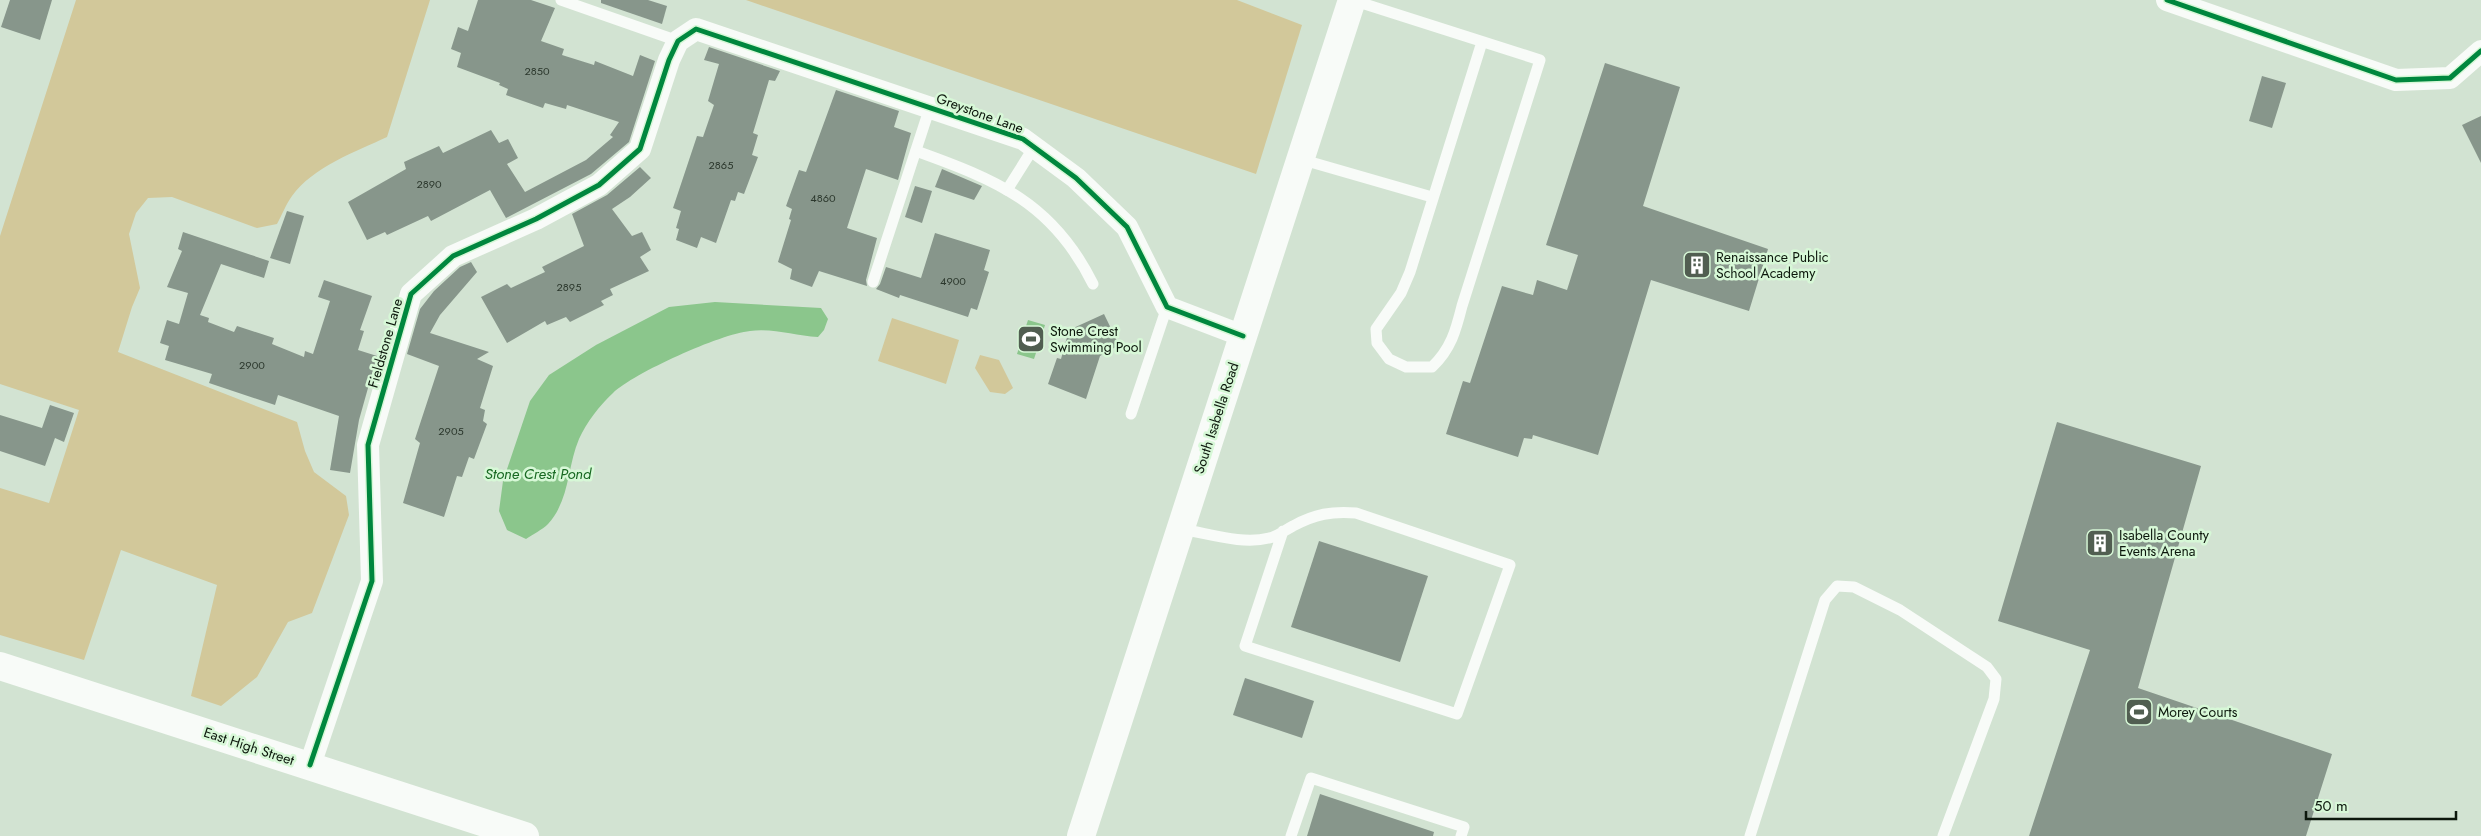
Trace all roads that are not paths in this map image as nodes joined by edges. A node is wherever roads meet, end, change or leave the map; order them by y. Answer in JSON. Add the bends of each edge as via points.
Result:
{"nodes":[{"id":1,"x":561,"y":0,"type":"edge"},
{"id":2,"x":1352,"y":0,"type":"edge"},
{"id":3,"x":2167,"y":0,"type":"edge"},
{"id":4,"x":696,"y":29,"type":"joint"},
{"id":5,"x":678,"y":42,"type":"junction"},
{"id":6,"x":1482,"y":42,"type":"junction"},
{"id":7,"x":2481,"y":50,"type":"edge"},
{"id":8,"x":930,"y":107,"type":"junction"},
{"id":9,"x":1034,"y":147,"type":"junction"},
{"id":10,"x":916,"y":151,"type":"junction"},
{"id":11,"x":1300,"y":159,"type":"junction"},
{"id":12,"x":1007,"y":190,"type":"junction"},
{"id":13,"x":1432,"y":197,"type":"junction"},
{"id":14,"x":873,"y":282,"type":"dead end"},
{"id":15,"x":1093,"y":284,"type":"dead end"},
{"id":16,"x":1167,"y":307,"type":"junction"},
{"id":17,"x":1243,"y":336,"type":"junction"},
{"id":18,"x":1131,"y":414,"type":"dead end"},
{"id":19,"x":1180,"y":529,"type":"junction"},
{"id":20,"x":1283,"y":531,"type":"junction"},
{"id":21,"x":0,"y":666,"type":"edge"},
{"id":22,"x":310,"y":765,"type":"junction"},
{"id":23,"x":520,"y":835,"type":"edge"},
{"id":24,"x":1082,"y":836,"type":"edge"},
{"id":25,"x":1291,"y":836,"type":"edge"},
{"id":26,"x":1461,"y":836,"type":"edge"},
{"id":27,"x":1750,"y":836,"type":"edge"},
{"id":28,"x":1943,"y":836,"type":"edge"}],
"edges":[{"from":1,"to":5,"type":"lane"},
{"from":2,"to":6,"type":"lane"},
{"from":2,"to":11,"type":"main road","name":"South Isabella Road"},
{"from":3,"to":7,"type":"street","via":[[2396,80],[2450,78]]},
{"from":4,"to":5,"type":"street","name":"Fieldstone Lane"},
{"from":4,"to":8,"type":"street","name":"Greystone Lane"},
{"from":5,"to":22,"type":"street","name":"Fieldstone Lane","via":[[640,149],[599,185],[536,219],[453,256],[411,294],[368,445],[372,581]]},
{"from":6,"to":13,"type":"lane"},
{"from":6,"to":13,"type":"lane","via":[[1540,60],[1454,337],[1445,354],[1432,367],[1406,367],[1389,359],[1377,343],[1376,329],[1401,293],[1410,272]]},
{"from":8,"to":9,"type":"street","name":"Greystone Lane","via":[[1023,139]]},
{"from":8,"to":10,"type":"lane"},
{"from":9,"to":12,"type":"lane"},
{"from":9,"to":16,"type":"street","name":"Greystone Lane","via":[[1076,178],[1127,227]]},
{"from":10,"to":12,"type":"lane","via":[[965,169]]},
{"from":10,"to":14,"type":"lane"},
{"from":11,"to":13,"type":"lane"},
{"from":11,"to":17,"type":"main road","name":"South Isabella Road"},
{"from":12,"to":15,"type":"lane","via":[[1034,207],[1061,232],[1082,261]]},
{"from":16,"to":17,"type":"street"},
{"from":16,"to":18,"type":"lane"},
{"from":17,"to":19,"type":"main road","name":"South Isabella Road"},
{"from":19,"to":20,"type":"lane","via":[[1252,541],[1272,538]]},
{"from":19,"to":24,"type":"main road","name":"South Isabella Road"},
{"from":20,"to":20,"type":"lane","via":[[1319,514],[1334,511],[1356,513],[1510,565],[1457,714],[1245,646]]},
{"from":21,"to":22,"type":"main road","name":"East High Street"},
{"from":22,"to":23,"type":"main road","name":"East High Street"},
{"from":25,"to":26,"type":"lane","via":[[1311,778],[1464,826]]},
{"from":27,"to":28,"type":"lane","via":[[1825,600],[1836,586],[1854,587],[1900,610],[1987,667],[1996,679],[1994,699]]}]}
